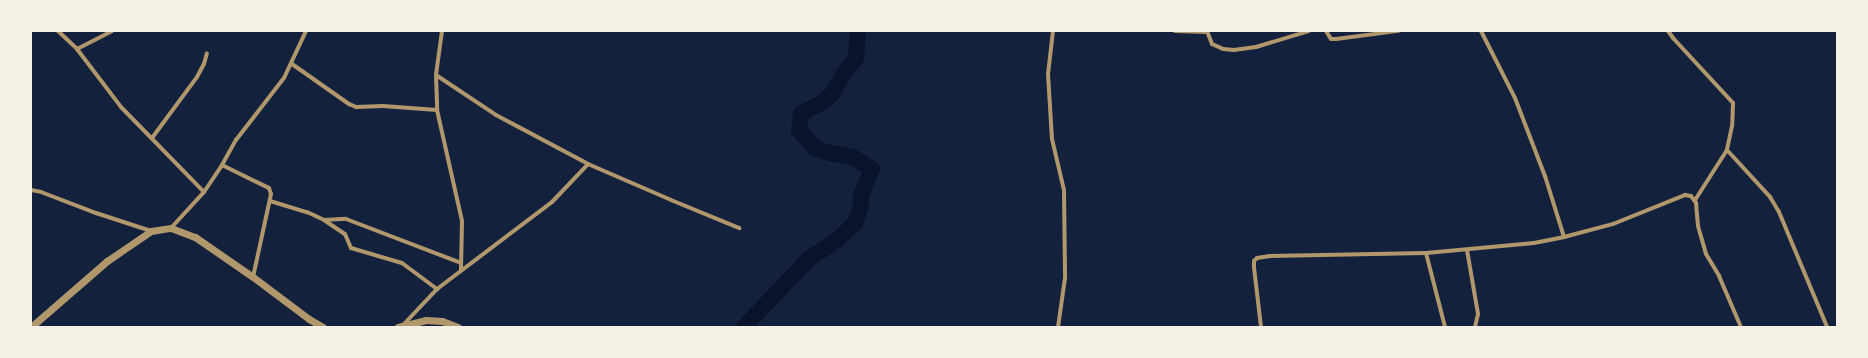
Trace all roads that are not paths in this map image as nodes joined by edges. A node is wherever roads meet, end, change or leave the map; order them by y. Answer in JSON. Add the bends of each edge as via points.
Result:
{"nodes":[{"id":1,"x":58,"y":31,"type":"edge"},
{"id":2,"x":112,"y":31,"type":"edge"},
{"id":3,"x":306,"y":31,"type":"edge"},
{"id":4,"x":442,"y":31,"type":"edge"},
{"id":5,"x":1052,"y":31,"type":"edge"},
{"id":6,"x":1175,"y":31,"type":"edge"},
{"id":7,"x":1308,"y":31,"type":"edge"},
{"id":8,"x":1326,"y":31,"type":"edge"},
{"id":9,"x":1398,"y":31,"type":"edge"},
{"id":10,"x":1481,"y":31,"type":"edge"},
{"id":11,"x":1668,"y":31,"type":"edge"},
{"id":12,"x":1207,"y":32,"type":"edge"},
{"id":13,"x":77,"y":49,"type":"junction"},
{"id":14,"x":207,"y":53,"type":"dead end"},
{"id":15,"x":292,"y":64,"type":"junction"},
{"id":16,"x":436,"y":75,"type":"junction"},
{"id":17,"x":437,"y":110,"type":"junction"},
{"id":18,"x":152,"y":138,"type":"junction"},
{"id":19,"x":1727,"y":150,"type":"junction"},
{"id":20,"x":588,"y":164,"type":"junction"},
{"id":21,"x":222,"y":165,"type":"junction"},
{"id":22,"x":31,"y":190,"type":"edge"},
{"id":23,"x":204,"y":192,"type":"junction"},
{"id":24,"x":1696,"y":200,"type":"junction"},
{"id":25,"x":270,"y":201,"type":"junction"},
{"id":26,"x":324,"y":220,"type":"junction"},
{"id":27,"x":171,"y":228,"type":"junction"},
{"id":28,"x":739,"y":228,"type":"dead end"},
{"id":29,"x":151,"y":231,"type":"junction"},
{"id":30,"x":1564,"y":237,"type":"junction"},
{"id":31,"x":1467,"y":250,"type":"junction"},
{"id":32,"x":1426,"y":253,"type":"junction"},
{"id":33,"x":461,"y":264,"type":"junction"},
{"id":34,"x":461,"y":270,"type":"junction"},
{"id":35,"x":253,"y":277,"type":"junction"},
{"id":36,"x":437,"y":289,"type":"junction"},
{"id":37,"x":401,"y":326,"type":"edge"},
{"id":38,"x":31,"y":327,"type":"edge"},
{"id":39,"x":323,"y":327,"type":"edge"},
{"id":40,"x":458,"y":327,"type":"edge"},
{"id":41,"x":1058,"y":327,"type":"edge"},
{"id":42,"x":1261,"y":327,"type":"edge"},
{"id":43,"x":1446,"y":327,"type":"edge"},
{"id":44,"x":1475,"y":327,"type":"edge"},
{"id":45,"x":1741,"y":327,"type":"edge"},
{"id":46,"x":1827,"y":327,"type":"edge"}],
"edges":[{"from":1,"to":13,"type":"street"},
{"from":2,"to":13,"type":"street"},
{"from":3,"to":15,"type":"street"},
{"from":4,"to":16,"type":"street"},
{"from":5,"to":41,"type":"street","via":[[1048,74],[1052,139],[1064,190],[1066,278]]},
{"from":6,"to":12,"type":"street"},
{"from":7,"to":12,"type":"street","via":[[1256,47],[1234,50],[1212,44]]},
{"from":8,"to":9,"type":"street","via":[[1330,39],[1336,39]]},
{"from":10,"to":30,"type":"street","via":[[1515,98],[1546,176]]},
{"from":11,"to":19,"type":"street","via":[[1733,103]]},
{"from":13,"to":18,"type":"street","via":[[121,108]]},
{"from":14,"to":18,"type":"street","via":[[197,77]]},
{"from":15,"to":17,"type":"street","via":[[356,107]]},
{"from":15,"to":21,"type":"street","via":[[236,140]]},
{"from":16,"to":17,"type":"street"},
{"from":16,"to":20,"type":"street","via":[[496,115]]},
{"from":17,"to":33,"type":"street","via":[[462,221]]},
{"from":18,"to":23,"type":"street"},
{"from":19,"to":24,"type":"street"},
{"from":19,"to":46,"type":"street","via":[[1754,179],[1779,212]]},
{"from":20,"to":28,"type":"street"},
{"from":20,"to":34,"type":"street","via":[[552,202]]},
{"from":21,"to":23,"type":"street"},
{"from":21,"to":25,"type":"street","via":[[269,188]]},
{"from":22,"to":29,"type":"street"},
{"from":23,"to":27,"type":"street"},
{"from":24,"to":30,"type":"street","via":[[1685,195],[1613,224]]},
{"from":24,"to":45,"type":"street","via":[[1698,226],[1706,254],[1719,276]]},
{"from":25,"to":26,"type":"street"},
{"from":25,"to":35,"type":"street"},
{"from":26,"to":33,"type":"street","via":[[353,221]]},
{"from":26,"to":36,"type":"street","via":[[345,234],[351,248],[402,263]]},
{"from":27,"to":29,"type":"street"},
{"from":27,"to":35,"type":"street","via":[[195,237]]},
{"from":29,"to":38,"type":"street","via":[[107,261]]},
{"from":30,"to":31,"type":"street"},
{"from":31,"to":32,"type":"street"},
{"from":31,"to":44,"type":"street","via":[[1478,314]]},
{"from":32,"to":42,"type":"street","via":[[1257,258],[1254,267]]},
{"from":32,"to":43,"type":"street"},
{"from":33,"to":34,"type":"street"},
{"from":34,"to":36,"type":"street"},
{"from":35,"to":39,"type":"street","via":[[309,320]]},
{"from":36,"to":37,"type":"street"},
{"from":37,"to":40,"type":"street","via":[[426,320],[442,321]]}]}
